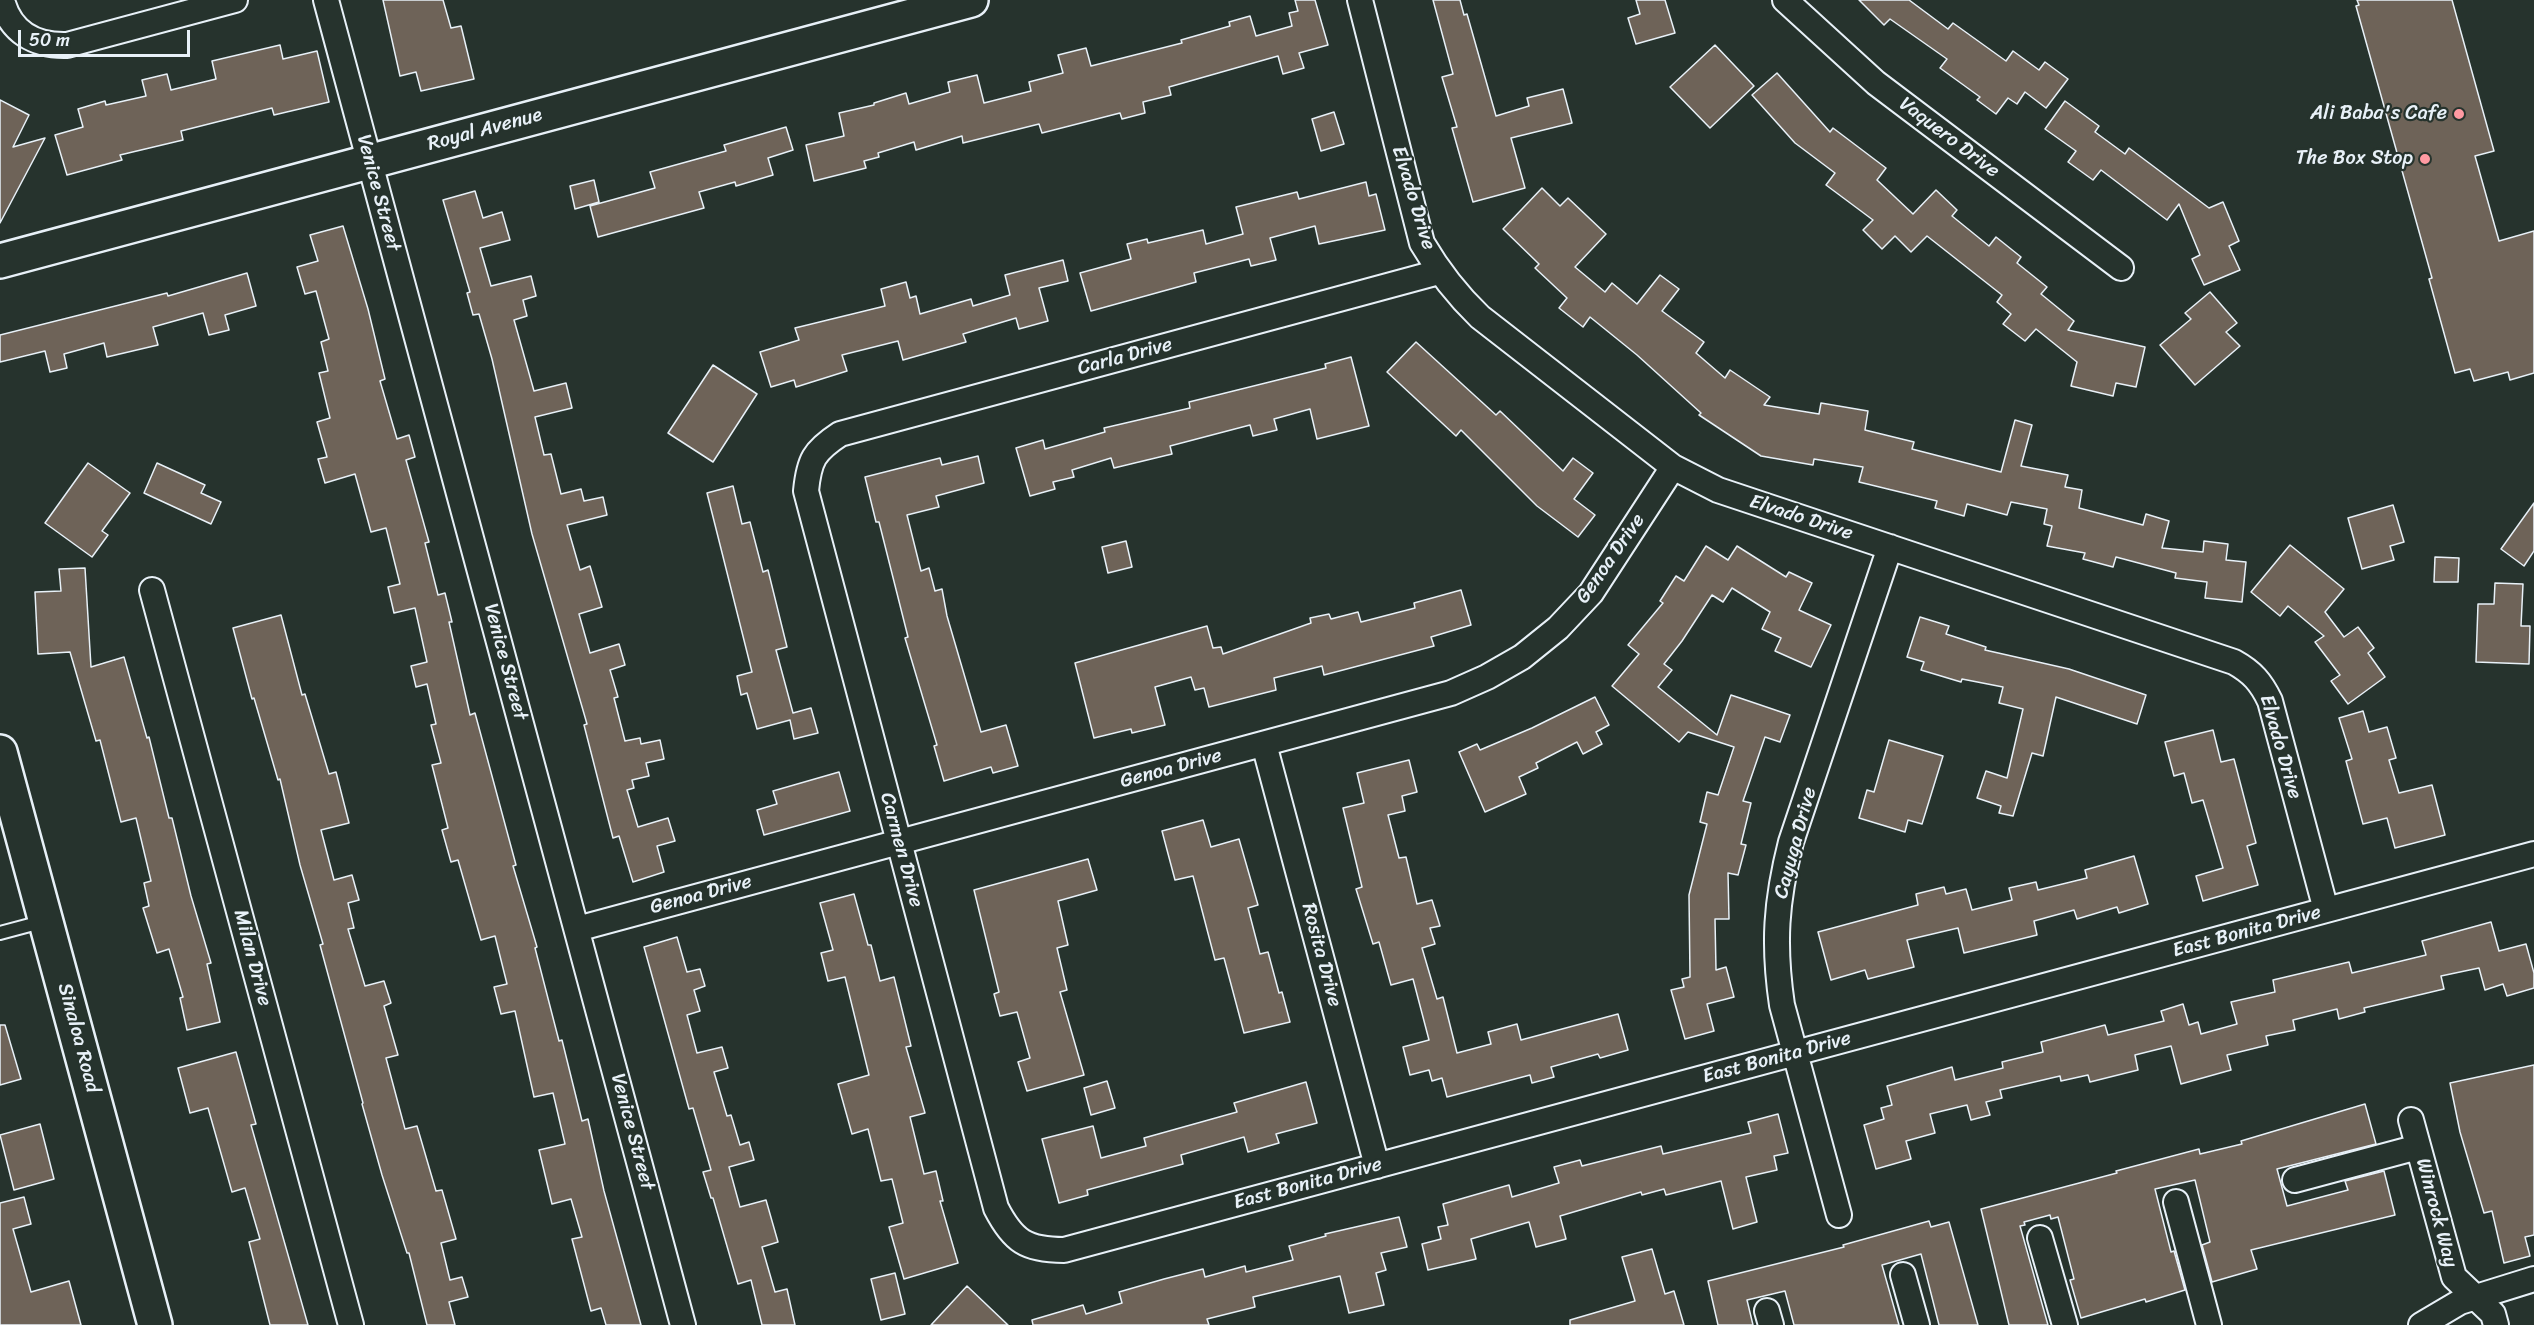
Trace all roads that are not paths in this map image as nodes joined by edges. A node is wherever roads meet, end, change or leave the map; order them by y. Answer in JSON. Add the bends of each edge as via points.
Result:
{"nodes":[{"id":1,"x":2,"y":0,"type":"edge"},
{"id":2,"x":235,"y":0,"type":"edge"},
{"id":3,"x":326,"y":0,"type":"edge"},
{"id":4,"x":971,"y":0,"type":"edge"},
{"id":5,"x":1360,"y":0,"type":"edge"},
{"id":6,"x":1785,"y":0,"type":"edge"},
{"id":7,"x":369,"y":161,"type":"junction"},
{"id":8,"x":0,"y":261,"type":"edge"},
{"id":9,"x":2121,"y":268,"type":"dead end"},
{"id":10,"x":1439,"y":272,"type":"junction"},
{"id":11,"x":817,"y":452,"type":"joint"},
{"id":12,"x":1673,"y":467,"type":"junction"},
{"id":13,"x":1890,"y":547,"type":"junction"},
{"id":14,"x":152,"y":590,"type":"dead end"},
{"id":15,"x":1264,"y":744,"type":"junction"},
{"id":16,"x":0,"y":752,"type":"edge"},
{"id":17,"x":7,"y":804,"type":"edge"},
{"id":18,"x":899,"y":842,"type":"junction"},
{"id":19,"x":2534,"y":854,"type":"edge"},
{"id":20,"x":2326,"y":910,"type":"junction"},
{"id":21,"x":46,"y":921,"type":"junction"},
{"id":22,"x":577,"y":929,"type":"junction"},
{"id":23,"x":0,"y":933,"type":"edge"},
{"id":24,"x":1795,"y":1053,"type":"junction"},
{"id":25,"x":2411,"y":1120,"type":"dead end"},
{"id":26,"x":2418,"y":1147,"type":"junction"},
{"id":27,"x":1377,"y":1166,"type":"junction"},
{"id":28,"x":2295,"y":1179,"type":"dead end"},
{"id":29,"x":2176,"y":1202,"type":"dead end"},
{"id":30,"x":1839,"y":1215,"type":"dead end"},
{"id":31,"x":2040,"y":1238,"type":"dead end"},
{"id":32,"x":1020,"y":1241,"type":"joint"},
{"id":33,"x":1903,"y":1275,"type":"dead end"},
{"id":34,"x":2534,"y":1279,"type":"edge"},
{"id":35,"x":2476,"y":1296,"type":"junction"},
{"id":36,"x":155,"y":1325,"type":"edge"},
{"id":37,"x":351,"y":1325,"type":"edge"},
{"id":38,"x":683,"y":1325,"type":"edge"},
{"id":39,"x":1917,"y":1325,"type":"edge"},
{"id":40,"x":2064,"y":1325,"type":"edge"},
{"id":41,"x":2209,"y":1325,"type":"edge"},
{"id":42,"x":2421,"y":1325,"type":"edge"},
{"id":43,"x":2496,"y":1325,"type":"edge"}],
"edges":[{"from":1,"to":2,"type":"street","via":[[17,30],[50,46],[67,45]]},
{"from":3,"to":7,"type":"street","name":"Venice Street"},
{"from":4,"to":7,"type":"main road","name":"Royal Avenue"},
{"from":5,"to":10,"type":"street","name":"Elvado Drive","via":[[1422,243]]},
{"from":6,"to":9,"type":"street","name":"Vaquero Drive","via":[[1876,83]]},
{"from":7,"to":8,"type":"main road","name":"Royal Avenue"},
{"from":7,"to":22,"type":"street","name":"Venice Street"},
{"from":10,"to":11,"type":"street","name":"Carla Drive","via":[[840,434]]},
{"from":10,"to":12,"type":"street","name":"Elvado Drive","via":[[1480,317]]},
{"from":11,"to":18,"type":"street","name":"Carmen Drive","via":[[808,467],[806,491]]},
{"from":12,"to":13,"type":"street","name":"Elvado Drive","via":[[1718,490]]},
{"from":12,"to":15,"type":"street","name":"Genoa Drive","via":[[1591,593],[1558,628],[1522,657],[1450,693]]},
{"from":13,"to":20,"type":"street","name":"Elvado Drive","via":[[2234,662],[2250,671],[2270,701]]},
{"from":13,"to":24,"type":"street","name":"Cayuga Drive","via":[[1791,842],[1781,884],[1777,970]]},
{"from":14,"to":37,"type":"street","name":"Milan Drive"},
{"from":15,"to":18,"type":"street","name":"Genoa Drive"},
{"from":15,"to":27,"type":"street","name":"Rosita Drive"},
{"from":16,"to":17,"type":"main road","name":"Sinaloa Road"},
{"from":17,"to":21,"type":"main road","name":"Sinaloa Road"},
{"from":18,"to":22,"type":"street","name":"Genoa Drive"},
{"from":18,"to":32,"type":"street","name":"Carmen Drive","via":[[996,1208],[1006,1228]]},
{"from":19,"to":20,"type":"street","name":"East Bonita Drive"},
{"from":20,"to":24,"type":"street","name":"East Bonita Drive"},
{"from":21,"to":23,"type":"lane"},
{"from":21,"to":36,"type":"main road","name":"Sinaloa Road"},
{"from":22,"to":38,"type":"street","name":"Venice Street"},
{"from":24,"to":27,"type":"street","name":"East Bonita Drive"},
{"from":24,"to":30,"type":"street","name":"Cayuga Drive"},
{"from":25,"to":26,"type":"street","name":"Winrock Way"},
{"from":26,"to":28,"type":"street"},
{"from":26,"to":35,"type":"street","name":"Winrock Way","via":[[2454,1277]]},
{"from":27,"to":32,"type":"street","name":"East Bonita Drive","via":[[1064,1250],[1041,1250]]},
{"from":29,"to":41,"type":"street"},
{"from":31,"to":40,"type":"street"},
{"from":33,"to":39,"type":"street"},
{"from":34,"to":35,"type":"street"},
{"from":35,"to":42,"type":"street"},
{"from":35,"to":43,"type":"street","name":"Winrock Way","via":[[2493,1314]]}]}
